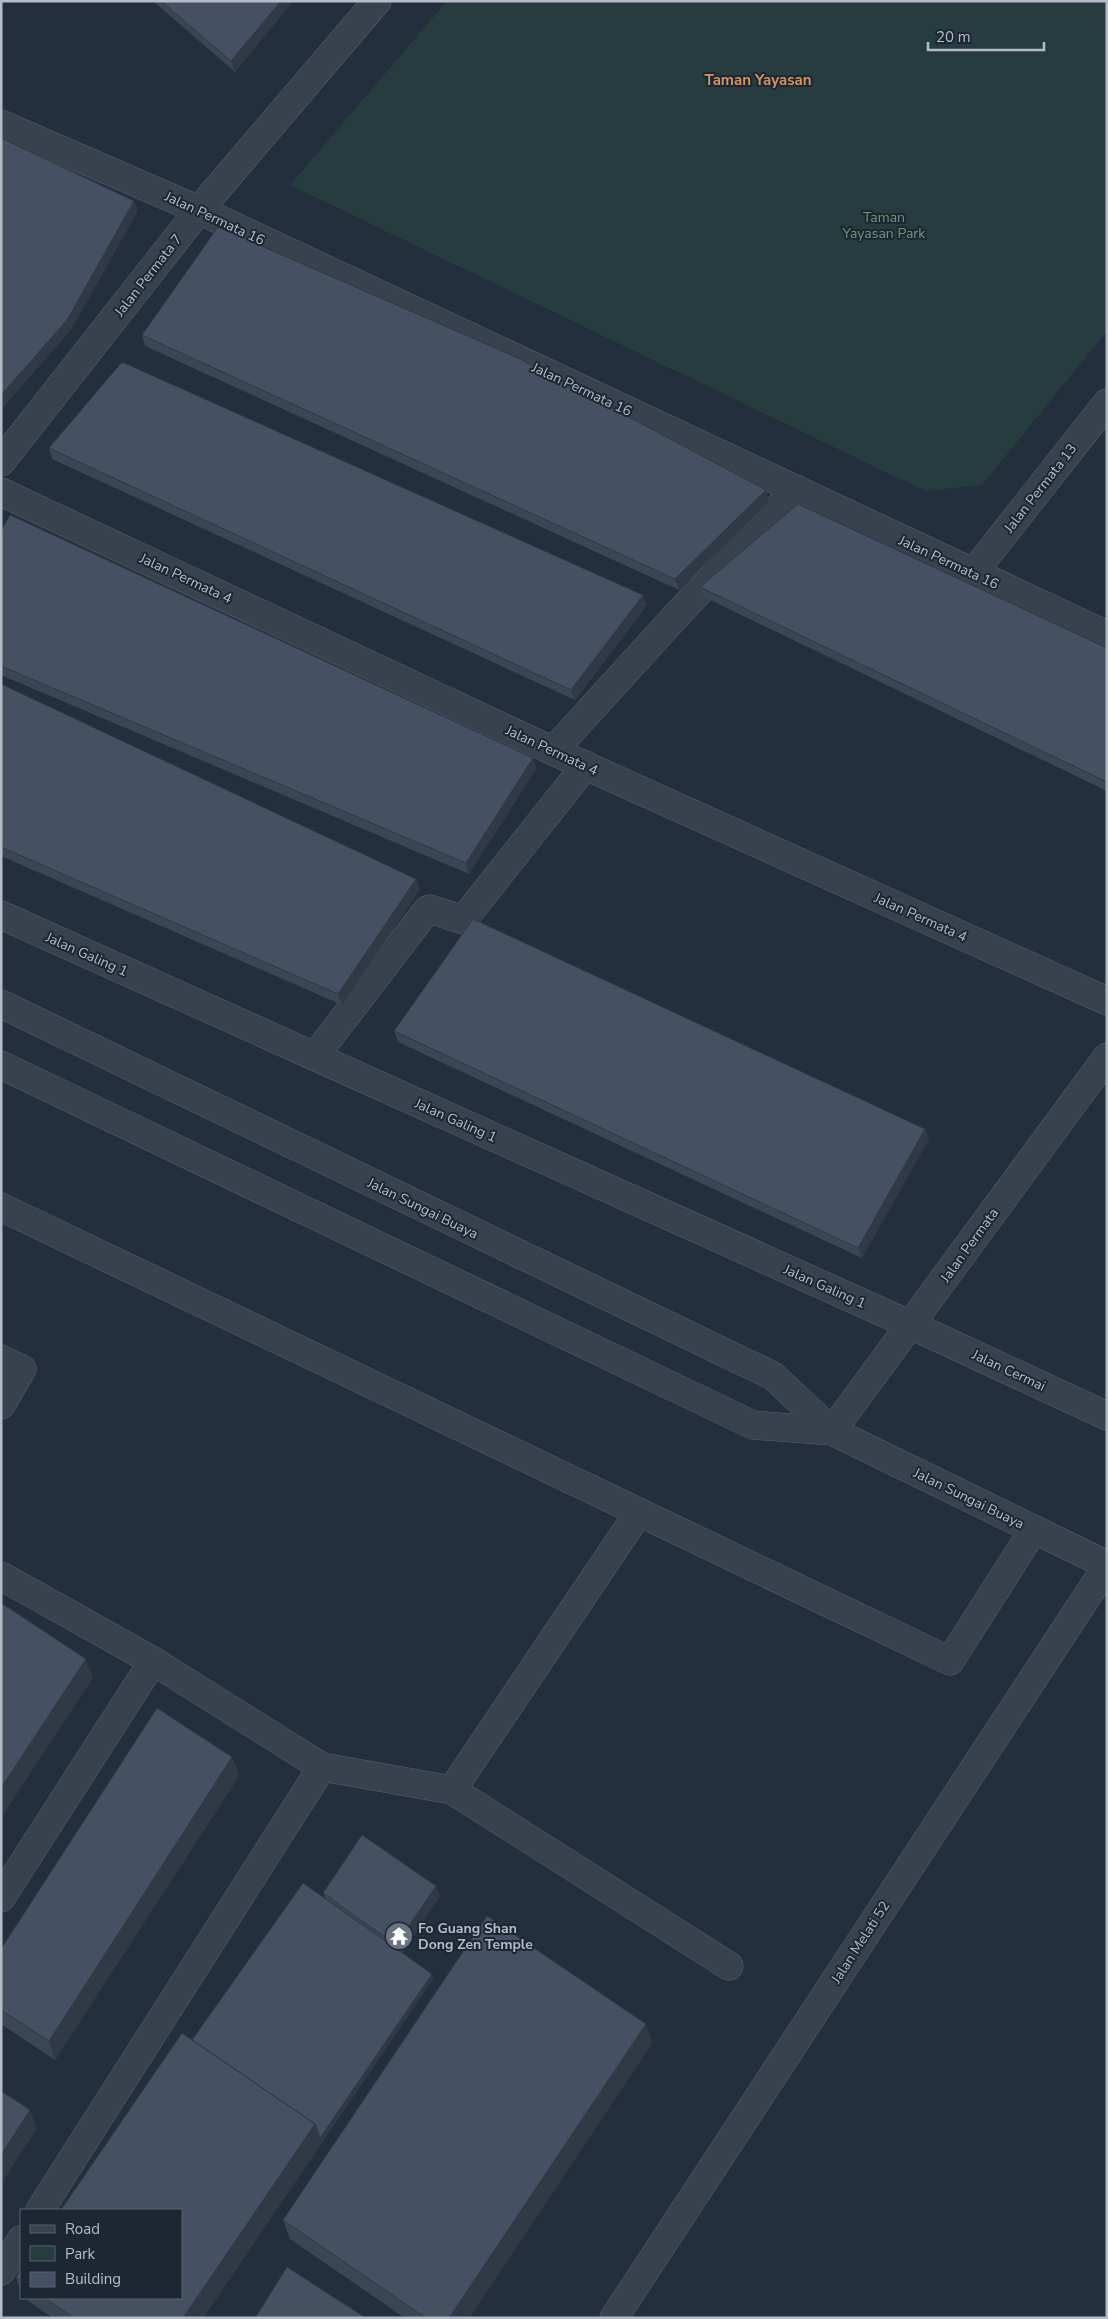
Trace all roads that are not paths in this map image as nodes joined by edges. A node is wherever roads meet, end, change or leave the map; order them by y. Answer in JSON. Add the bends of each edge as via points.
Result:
{"nodes":[{"id":1,"x":377,"y":1,"type":"edge"},
{"id":2,"x":1,"y":124,"type":"edge"},
{"id":3,"x":199,"y":210,"type":"junction"},
{"id":4,"x":1107,"y":403,"type":"edge"},
{"id":5,"x":1,"y":462,"type":"edge"},
{"id":6,"x":796,"y":490,"type":"junction"},
{"id":7,"x":1,"y":492,"type":"edge"},
{"id":8,"x":972,"y":573,"type":"junction"},
{"id":9,"x":1107,"y":634,"type":"edge"},
{"id":10,"x":553,"y":751,"type":"junction"},
{"id":11,"x":586,"y":766,"type":"junction"},
{"id":12,"x":1,"y":915,"type":"edge"},
{"id":13,"x":1107,"y":1001,"type":"edge"},
{"id":14,"x":1,"y":1004,"type":"edge"},
{"id":15,"x":314,"y":1056,"type":"junction"},
{"id":16,"x":1107,"y":1057,"type":"edge"},
{"id":17,"x":1,"y":1065,"type":"edge"},
{"id":18,"x":1,"y":1207,"type":"edge"},
{"id":19,"x":911,"y":1324,"type":"junction"},
{"id":20,"x":1,"y":1359,"type":"edge"},
{"id":21,"x":1,"y":1405,"type":"edge"},
{"id":22,"x":1107,"y":1416,"type":"edge"},
{"id":23,"x":832,"y":1431,"type":"junction"},
{"id":24,"x":638,"y":1512,"type":"junction"},
{"id":25,"x":1034,"y":1529,"type":"junction"},
{"id":26,"x":1107,"y":1566,"type":"edge"},
{"id":27,"x":1,"y":1576,"type":"edge"},
{"id":28,"x":153,"y":1661,"type":"junction"},
{"id":29,"x":322,"y":1767,"type":"junction"},
{"id":30,"x":452,"y":1790,"type":"junction"},
{"id":31,"x":1,"y":1898,"type":"edge"},
{"id":32,"x":729,"y":1966,"type":"dead end"},
{"id":33,"x":41,"y":2209,"type":"edge"},
{"id":34,"x":20,"y":2242,"type":"edge"},
{"id":35,"x":1,"y":2271,"type":"edge"},
{"id":36,"x":614,"y":2318,"type":"edge"}],
"edges":[{"from":1,"to":3,"type":"street","name":"Jalan Permata 7"},
{"from":2,"to":3,"type":"street","name":"Jalan Permata 16"},
{"from":3,"to":5,"type":"street","name":"Jalan Permata 7"},
{"from":3,"to":6,"type":"street","name":"Jalan Permata 16"},
{"from":4,"to":8,"type":"street","name":"Jalan Permata 13"},
{"from":6,"to":8,"type":"street","name":"Jalan Permata 16"},
{"from":6,"to":10,"type":"street"},
{"from":7,"to":10,"type":"street","name":"Jalan Permata 4"},
{"from":8,"to":9,"type":"street","name":"Jalan Permata 16"},
{"from":10,"to":11,"type":"street","name":"Jalan Permata 4"},
{"from":11,"to":13,"type":"street","name":"Jalan Permata 4"},
{"from":11,"to":15,"type":"street","via":[[463,920],[427,910]]},
{"from":12,"to":15,"type":"street","name":"Jalan Galing 1"},
{"from":14,"to":23,"type":"street","name":"Jalan Sungai Buaya","via":[[773,1376]]},
{"from":15,"to":19,"type":"street","name":"Jalan Galing 1"},
{"from":16,"to":19,"type":"street","name":"Jalan Permata"},
{"from":17,"to":23,"type":"street","name":"Jalan Sungai Buaya","via":[[754,1425]]},
{"from":18,"to":24,"type":"street"},
{"from":19,"to":22,"type":"street","name":"Jalan Cermai"},
{"from":19,"to":23,"type":"street","name":"Jalan Permata"},
{"from":20,"to":21,"type":"street","via":[[22,1370]]},
{"from":23,"to":25,"type":"street","name":"Jalan Sungai Buaya"},
{"from":24,"to":25,"type":"street","via":[[950,1661]]},
{"from":24,"to":30,"type":"street"},
{"from":25,"to":26,"type":"street","name":"Jalan Sungai Buaya"},
{"from":26,"to":36,"type":"street","name":"Jalan Melati 52"},
{"from":27,"to":28,"type":"street"},
{"from":28,"to":29,"type":"street"},
{"from":28,"to":31,"type":"street"},
{"from":29,"to":30,"type":"street"},
{"from":29,"to":33,"type":"street"},
{"from":30,"to":32,"type":"street"},
{"from":34,"to":35,"type":"street"}]}
